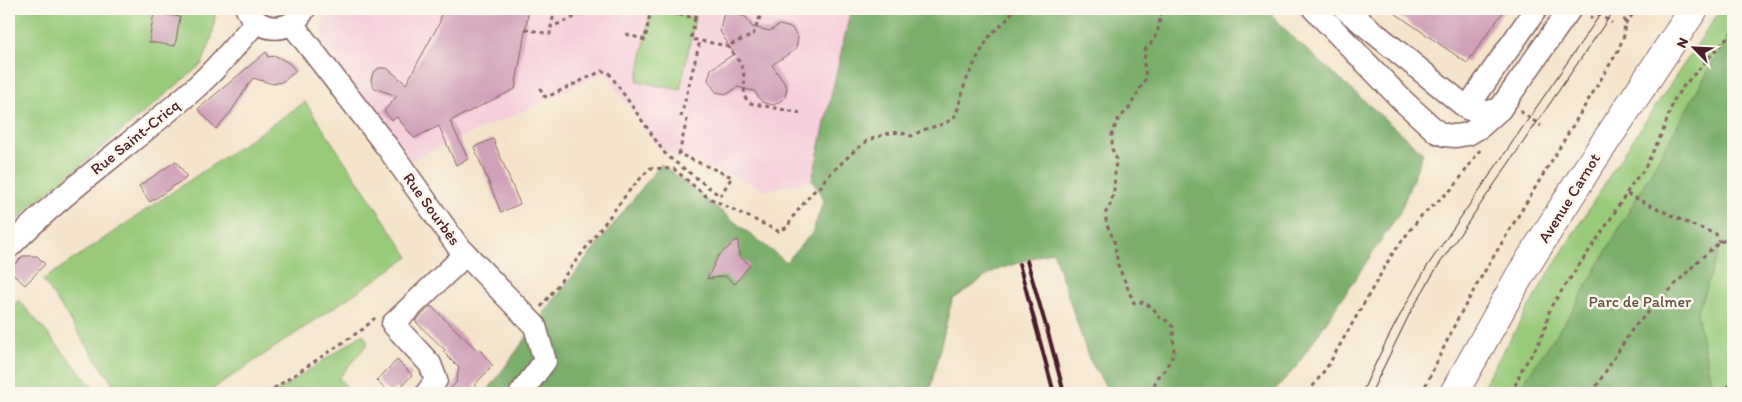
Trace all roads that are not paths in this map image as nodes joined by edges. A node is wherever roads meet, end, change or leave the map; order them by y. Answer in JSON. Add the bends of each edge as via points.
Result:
{"nodes":[{"id":1,"x":1314,"y":9,"type":"edge"},
{"id":2,"x":1345,"y":9,"type":"edge"},
{"id":3,"x":1536,"y":9,"type":"edge"},
{"id":4,"x":1570,"y":9,"type":"edge"},
{"id":5,"x":1674,"y":9,"type":"edge"},
{"id":6,"x":1694,"y":9,"type":"edge"},
{"id":7,"x":251,"y":15,"type":"edge"},
{"id":8,"x":298,"y":16,"type":"edge"},
{"id":9,"x":1467,"y":108,"type":"junction"},
{"id":10,"x":1500,"y":109,"type":"junction"},
{"id":11,"x":9,"y":247,"type":"edge"},
{"id":12,"x":466,"y":254,"type":"junction"},
{"id":13,"x":427,"y":393,"type":"edge"},
{"id":14,"x":521,"y":393,"type":"edge"},
{"id":15,"x":1436,"y":393,"type":"edge"},
{"id":16,"x":1454,"y":393,"type":"edge"}],
"edges":[{"from":1,"to":10,"type":"street","via":[[1437,132],[1456,136],[1468,134]]},
{"from":2,"to":9,"type":"street"},
{"from":3,"to":9,"type":"street"},
{"from":4,"to":10,"type":"street"},
{"from":5,"to":15,"type":"main road","name":"Avenue Carnot","via":[[1503,272]]},
{"from":6,"to":16,"type":"main road","name":"Avenue Carnot","via":[[1576,185],[1519,277]]},
{"from":7,"to":8,"type":"street","via":[[264,27],[274,29],[284,28]]},
{"from":7,"to":11,"type":"street","name":"Rue Saint-Cricq","via":[[221,63],[195,89],[38,218]]},
{"from":8,"to":12,"type":"street","name":"Rue Sourbès","via":[[388,148]]},
{"from":9,"to":10,"type":"street","via":[[1487,113]]},
{"from":12,"to":13,"type":"street","via":[[393,324],[430,364],[436,380]]},
{"from":12,"to":14,"type":"street","name":"Rue Sourbès","via":[[535,326],[545,361]]}]}
